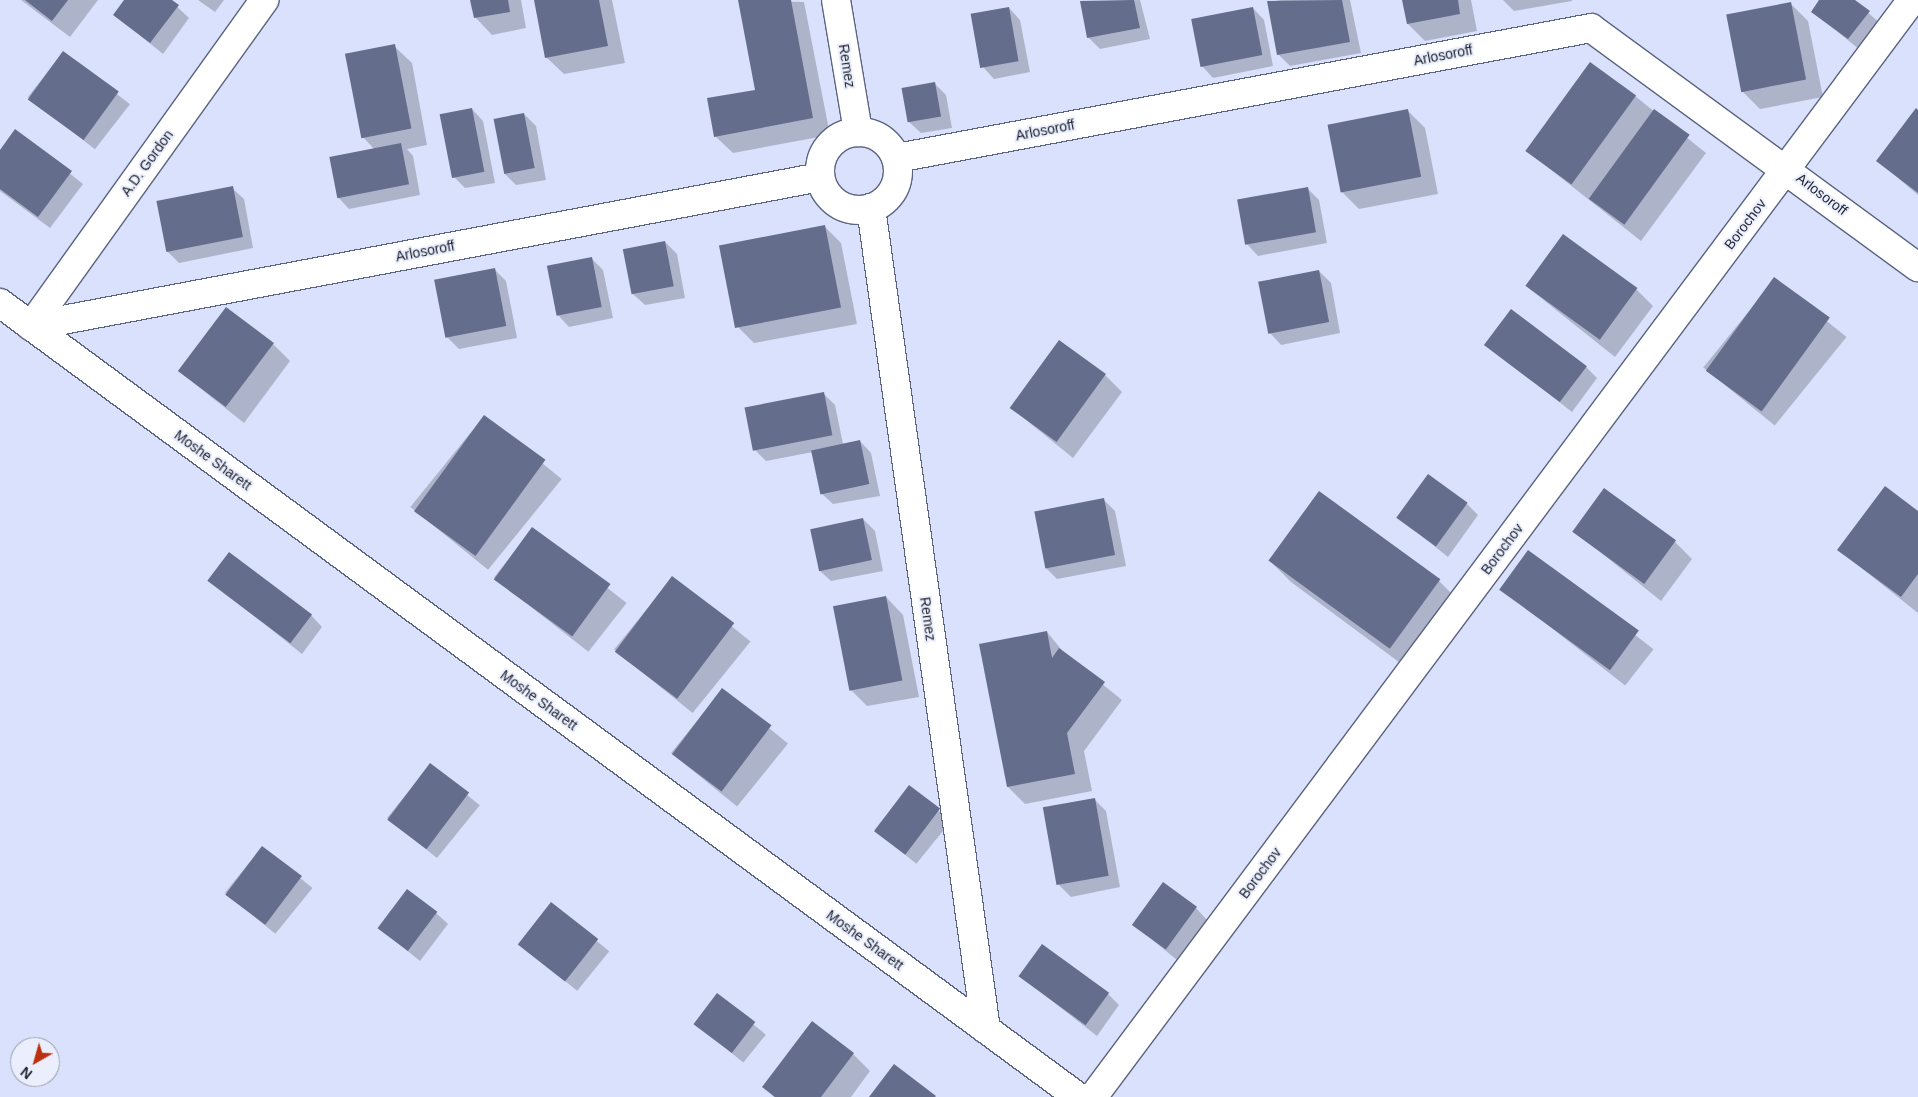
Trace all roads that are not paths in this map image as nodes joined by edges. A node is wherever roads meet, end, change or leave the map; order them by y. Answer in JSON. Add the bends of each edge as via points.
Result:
{"nodes":[{"id":1,"x":264,"y":0,"type":"edge"},
{"id":2,"x":836,"y":0,"type":"edge"},
{"id":3,"x":1912,"y":0,"type":"edge"},
{"id":4,"x":858,"y":132,"type":"junction"},
{"id":5,"x":896,"y":158,"type":"junction"},
{"id":6,"x":1787,"y":168,"type":"junction"},
{"id":7,"x":820,"y":177,"type":"junction"},
{"id":8,"x":871,"y":208,"type":"junction"},
{"id":9,"x":1918,"y":267,"type":"edge"},
{"id":10,"x":0,"y":303,"type":"edge"},
{"id":11,"x":31,"y":326,"type":"junction"},
{"id":12,"x":986,"y":1029,"type":"junction"},
{"id":13,"x":1078,"y":1097,"type":"edge"},
{"id":14,"x":1093,"y":1097,"type":"edge"}],
"edges":[{"from":1,"to":11,"type":"street","name":"A.D. Gordon"},
{"from":2,"to":4,"type":"street","name":"Remez"},
{"from":3,"to":6,"type":"street","name":"Borochov"},
{"from":4,"to":5,"type":"street","via":[[881,138]]},
{"from":4,"to":7,"type":"street","via":[[834,140],[825,151]]},
{"from":5,"to":6,"type":"street","name":"Arlosoroff","via":[[1591,28]]},
{"from":5,"to":8,"type":"street","via":[[897,183],[882,203]]},
{"from":6,"to":9,"type":"street","name":"Arlosoroff"},
{"from":6,"to":14,"type":"street","name":"Borochov"},
{"from":7,"to":8,"type":"street","via":[[838,204],[858,210]]},
{"from":7,"to":11,"type":"street","name":"Arlosoroff"},
{"from":8,"to":12,"type":"street","name":"Remez"},
{"from":10,"to":11,"type":"street","name":"Moshe Sharett"},
{"from":11,"to":12,"type":"street","name":"Moshe Sharett"},
{"from":12,"to":13,"type":"street","name":"Moshe Sharett"}]}
